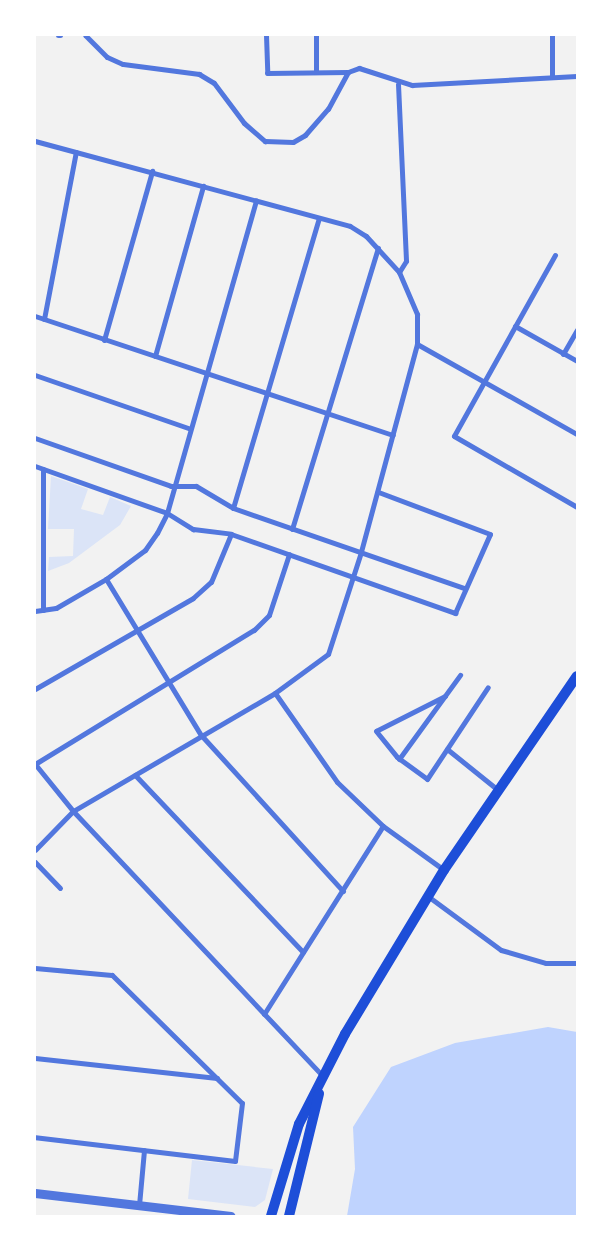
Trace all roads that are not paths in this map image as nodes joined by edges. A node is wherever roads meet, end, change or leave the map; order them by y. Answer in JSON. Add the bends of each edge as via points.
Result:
{"nodes":[{"id":1,"x":86,"y":35,"type":"edge"},
{"id":2,"x":266,"y":35,"type":"edge"},
{"id":3,"x":316,"y":35,"type":"edge"},
{"id":4,"x":552,"y":35,"type":"edge"},
{"id":5,"x":316,"y":72,"type":"junction"},
{"id":6,"x":348,"y":72,"type":"junction"},
{"id":7,"x":577,"y":76,"type":"edge"},
{"id":8,"x":552,"y":77,"type":"junction"},
{"id":9,"x":398,"y":84,"type":"junction"},
{"id":10,"x":35,"y":141,"type":"edge"},
{"id":11,"x":76,"y":152,"type":"junction"},
{"id":12,"x":152,"y":171,"type":"junction"},
{"id":13,"x":203,"y":186,"type":"junction"},
{"id":14,"x":256,"y":200,"type":"junction"},
{"id":15,"x":319,"y":218,"type":"junction"},
{"id":16,"x":378,"y":248,"type":"junction"},
{"id":17,"x":555,"y":255,"type":"dead end"},
{"id":18,"x":399,"y":272,"type":"junction"},
{"id":19,"x":35,"y":316,"type":"edge"},
{"id":20,"x":44,"y":319,"type":"junction"},
{"id":21,"x":515,"y":326,"type":"junction"},
{"id":22,"x":577,"y":330,"type":"edge"},
{"id":23,"x":104,"y":340,"type":"junction"},
{"id":24,"x":417,"y":344,"type":"junction"},
{"id":25,"x":563,"y":354,"type":"junction"},
{"id":26,"x":155,"y":356,"type":"junction"},
{"id":27,"x":577,"y":361,"type":"edge"},
{"id":28,"x":204,"y":372,"type":"junction"},
{"id":29,"x":35,"y":374,"type":"edge"},
{"id":30,"x":484,"y":381,"type":"junction"},
{"id":31,"x":266,"y":394,"type":"junction"},
{"id":32,"x":327,"y":414,"type":"junction"},
{"id":33,"x":188,"y":428,"type":"junction"},
{"id":34,"x":577,"y":434,"type":"edge"},
{"id":35,"x":393,"y":435,"type":"junction"},
{"id":36,"x":35,"y":438,"type":"edge"},
{"id":37,"x":35,"y":466,"type":"edge"},
{"id":38,"x":43,"y":469,"type":"junction"},
{"id":39,"x":171,"y":486,"type":"junction"},
{"id":40,"x":378,"y":492,"type":"junction"},
{"id":41,"x":577,"y":506,"type":"edge"},
{"id":42,"x":233,"y":508,"type":"junction"},
{"id":43,"x":167,"y":513,"type":"junction"},
{"id":44,"x":292,"y":529,"type":"junction"},
{"id":45,"x":231,"y":534,"type":"junction"},
{"id":46,"x":362,"y":552,"type":"junction"},
{"id":47,"x":289,"y":554,"type":"junction"},
{"id":48,"x":352,"y":577,"type":"junction"},
{"id":49,"x":106,"y":579,"type":"junction"},
{"id":50,"x":464,"y":588,"type":"junction"},
{"id":51,"x":43,"y":610,"type":"junction"},
{"id":52,"x":35,"y":611,"type":"edge"},
{"id":53,"x":137,"y":630,"type":"junction"},
{"id":54,"x":460,"y":675,"type":"dead end"},
{"id":55,"x":577,"y":676,"type":"edge"},
{"id":56,"x":169,"y":685,"type":"junction"},
{"id":57,"x":488,"y":686,"type":"dead end"},
{"id":58,"x":35,"y":689,"type":"edge"},
{"id":59,"x":275,"y":693,"type":"junction"},
{"id":60,"x":445,"y":696,"type":"junction"},
{"id":61,"x":201,"y":735,"type":"junction"},
{"id":62,"x":447,"y":749,"type":"junction"},
{"id":63,"x":399,"y":759,"type":"junction"},
{"id":64,"x":35,"y":764,"type":"edge"},
{"id":65,"x":135,"y":775,"type":"junction"},
{"id":66,"x":498,"y":790,"type":"junction"},
{"id":67,"x":73,"y":811,"type":"junction"},
{"id":68,"x":384,"y":826,"type":"junction"},
{"id":69,"x":35,"y":850,"type":"edge"},
{"id":70,"x":35,"y":862,"type":"edge"},
{"id":71,"x":444,"y":870,"type":"junction"},
{"id":72,"x":60,"y":888,"type":"dead end"},
{"id":73,"x":343,"y":891,"type":"junction"},
{"id":74,"x":429,"y":897,"type":"junction"},
{"id":75,"x":303,"y":952,"type":"junction"},
{"id":76,"x":577,"y":963,"type":"edge"},
{"id":77,"x":35,"y":968,"type":"edge"},
{"id":78,"x":264,"y":1014,"type":"junction"},
{"id":79,"x":35,"y":1058,"type":"edge"},
{"id":80,"x":324,"y":1076,"type":"junction"},
{"id":81,"x":218,"y":1078,"type":"junction"},
{"id":82,"x":35,"y":1137,"type":"edge"},
{"id":83,"x":144,"y":1150,"type":"junction"},
{"id":84,"x":35,"y":1193,"type":"edge"},
{"id":85,"x":139,"y":1205,"type":"junction"},
{"id":86,"x":231,"y":1216,"type":"edge"},
{"id":87,"x":271,"y":1216,"type":"edge"},
{"id":88,"x":289,"y":1216,"type":"edge"}],
"edges":[{"from":1,"to":6,"type":"street","via":[[107,57],[123,64],[181,68],[207,78],[255,135],[265,141],[293,142],[304,135],[328,110]]},
{"from":2,"to":5,"type":"street","via":[[267,73]]},
{"from":3,"to":5,"type":"street"},
{"from":4,"to":8,"type":"street"},
{"from":5,"to":6,"type":"street"},
{"from":6,"to":9,"type":"street","via":[[359,68]]},
{"from":7,"to":8,"type":"street"},
{"from":8,"to":9,"type":"street"},
{"from":9,"to":18,"type":"street","via":[[406,261]]},
{"from":10,"to":11,"type":"street"},
{"from":11,"to":12,"type":"street"},
{"from":11,"to":20,"type":"street"},
{"from":12,"to":13,"type":"street"},
{"from":12,"to":23,"type":"street"},
{"from":13,"to":14,"type":"street"},
{"from":13,"to":26,"type":"street"},
{"from":14,"to":15,"type":"street"},
{"from":14,"to":28,"type":"street"},
{"from":15,"to":16,"type":"street","via":[[350,226]]},
{"from":15,"to":31,"type":"street"},
{"from":16,"to":18,"type":"street"},
{"from":16,"to":32,"type":"street"},
{"from":17,"to":21,"type":"street"},
{"from":18,"to":24,"type":"street","via":[[417,314]]},
{"from":19,"to":20,"type":"street"},
{"from":20,"to":23,"type":"street"},
{"from":21,"to":25,"type":"street"},
{"from":21,"to":30,"type":"street"},
{"from":22,"to":25,"type":"street"},
{"from":23,"to":26,"type":"street"},
{"from":24,"to":30,"type":"street"},
{"from":24,"to":35,"type":"street"},
{"from":25,"to":27,"type":"street"},
{"from":26,"to":28,"type":"street"},
{"from":28,"to":31,"type":"street"},
{"from":28,"to":33,"type":"street"},
{"from":29,"to":33,"type":"street"},
{"from":30,"to":34,"type":"street"},
{"from":30,"to":41,"type":"street","via":[[454,436]]},
{"from":31,"to":32,"type":"street"},
{"from":31,"to":42,"type":"street"},
{"from":32,"to":35,"type":"street"},
{"from":32,"to":44,"type":"street"},
{"from":33,"to":39,"type":"street"},
{"from":35,"to":40,"type":"street"},
{"from":36,"to":39,"type":"street"},
{"from":37,"to":38,"type":"street"},
{"from":38,"to":43,"type":"street"},
{"from":38,"to":51,"type":"street"},
{"from":39,"to":42,"type":"street","via":[[213,492]]},
{"from":39,"to":43,"type":"street"},
{"from":40,"to":46,"type":"street"},
{"from":40,"to":50,"type":"street","via":[[490,534]]},
{"from":42,"to":44,"type":"street"},
{"from":43,"to":45,"type":"street","via":[[193,529]]},
{"from":43,"to":49,"type":"street","via":[[145,550]]},
{"from":44,"to":46,"type":"street"},
{"from":45,"to":47,"type":"street"},
{"from":45,"to":53,"type":"street","via":[[211,582],[193,598]]},
{"from":46,"to":48,"type":"street"},
{"from":46,"to":50,"type":"street"},
{"from":47,"to":48,"type":"street"},
{"from":47,"to":56,"type":"street","via":[[269,615],[254,630]]},
{"from":48,"to":50,"type":"street","via":[[454,613]]},
{"from":48,"to":59,"type":"street","via":[[328,654]]},
{"from":49,"to":51,"type":"street","via":[[56,608]]},
{"from":49,"to":53,"type":"street"},
{"from":51,"to":52,"type":"street"},
{"from":53,"to":56,"type":"street"},
{"from":53,"to":58,"type":"street"},
{"from":54,"to":60,"type":"street"},
{"from":55,"to":66,"type":"main road"},
{"from":56,"to":61,"type":"street"},
{"from":56,"to":64,"type":"street"},
{"from":57,"to":62,"type":"street"},
{"from":59,"to":61,"type":"street"},
{"from":59,"to":68,"type":"street","via":[[313,754]]},
{"from":60,"to":63,"type":"street"},
{"from":60,"to":63,"type":"street","via":[[376,731]]},
{"from":61,"to":65,"type":"street"},
{"from":61,"to":73,"type":"street"},
{"from":62,"to":63,"type":"street","via":[[427,779]]},
{"from":62,"to":66,"type":"street"},
{"from":64,"to":67,"type":"street"},
{"from":65,"to":67,"type":"street"},
{"from":65,"to":75,"type":"street"},
{"from":66,"to":71,"type":"main road"},
{"from":67,"to":69,"type":"street"},
{"from":67,"to":78,"type":"street"},
{"from":68,"to":71,"type":"street"},
{"from":68,"to":73,"type":"street"},
{"from":70,"to":72,"type":"street"},
{"from":71,"to":74,"type":"main road"},
{"from":73,"to":75,"type":"street"},
{"from":74,"to":76,"type":"street","via":[[501,950],[546,963]]},
{"from":74,"to":80,"type":"main road"},
{"from":75,"to":78,"type":"street"},
{"from":77,"to":81,"type":"street","via":[[112,975]]},
{"from":78,"to":80,"type":"street"},
{"from":79,"to":81,"type":"street"},
{"from":80,"to":87,"type":"main road","via":[[299,1124]]},
{"from":80,"to":88,"type":"main road"},
{"from":81,"to":83,"type":"street","via":[[242,1103],[235,1161]]},
{"from":82,"to":83,"type":"street"},
{"from":83,"to":85,"type":"street"},
{"from":84,"to":85,"type":"street"},
{"from":85,"to":86,"type":"street"}]}
